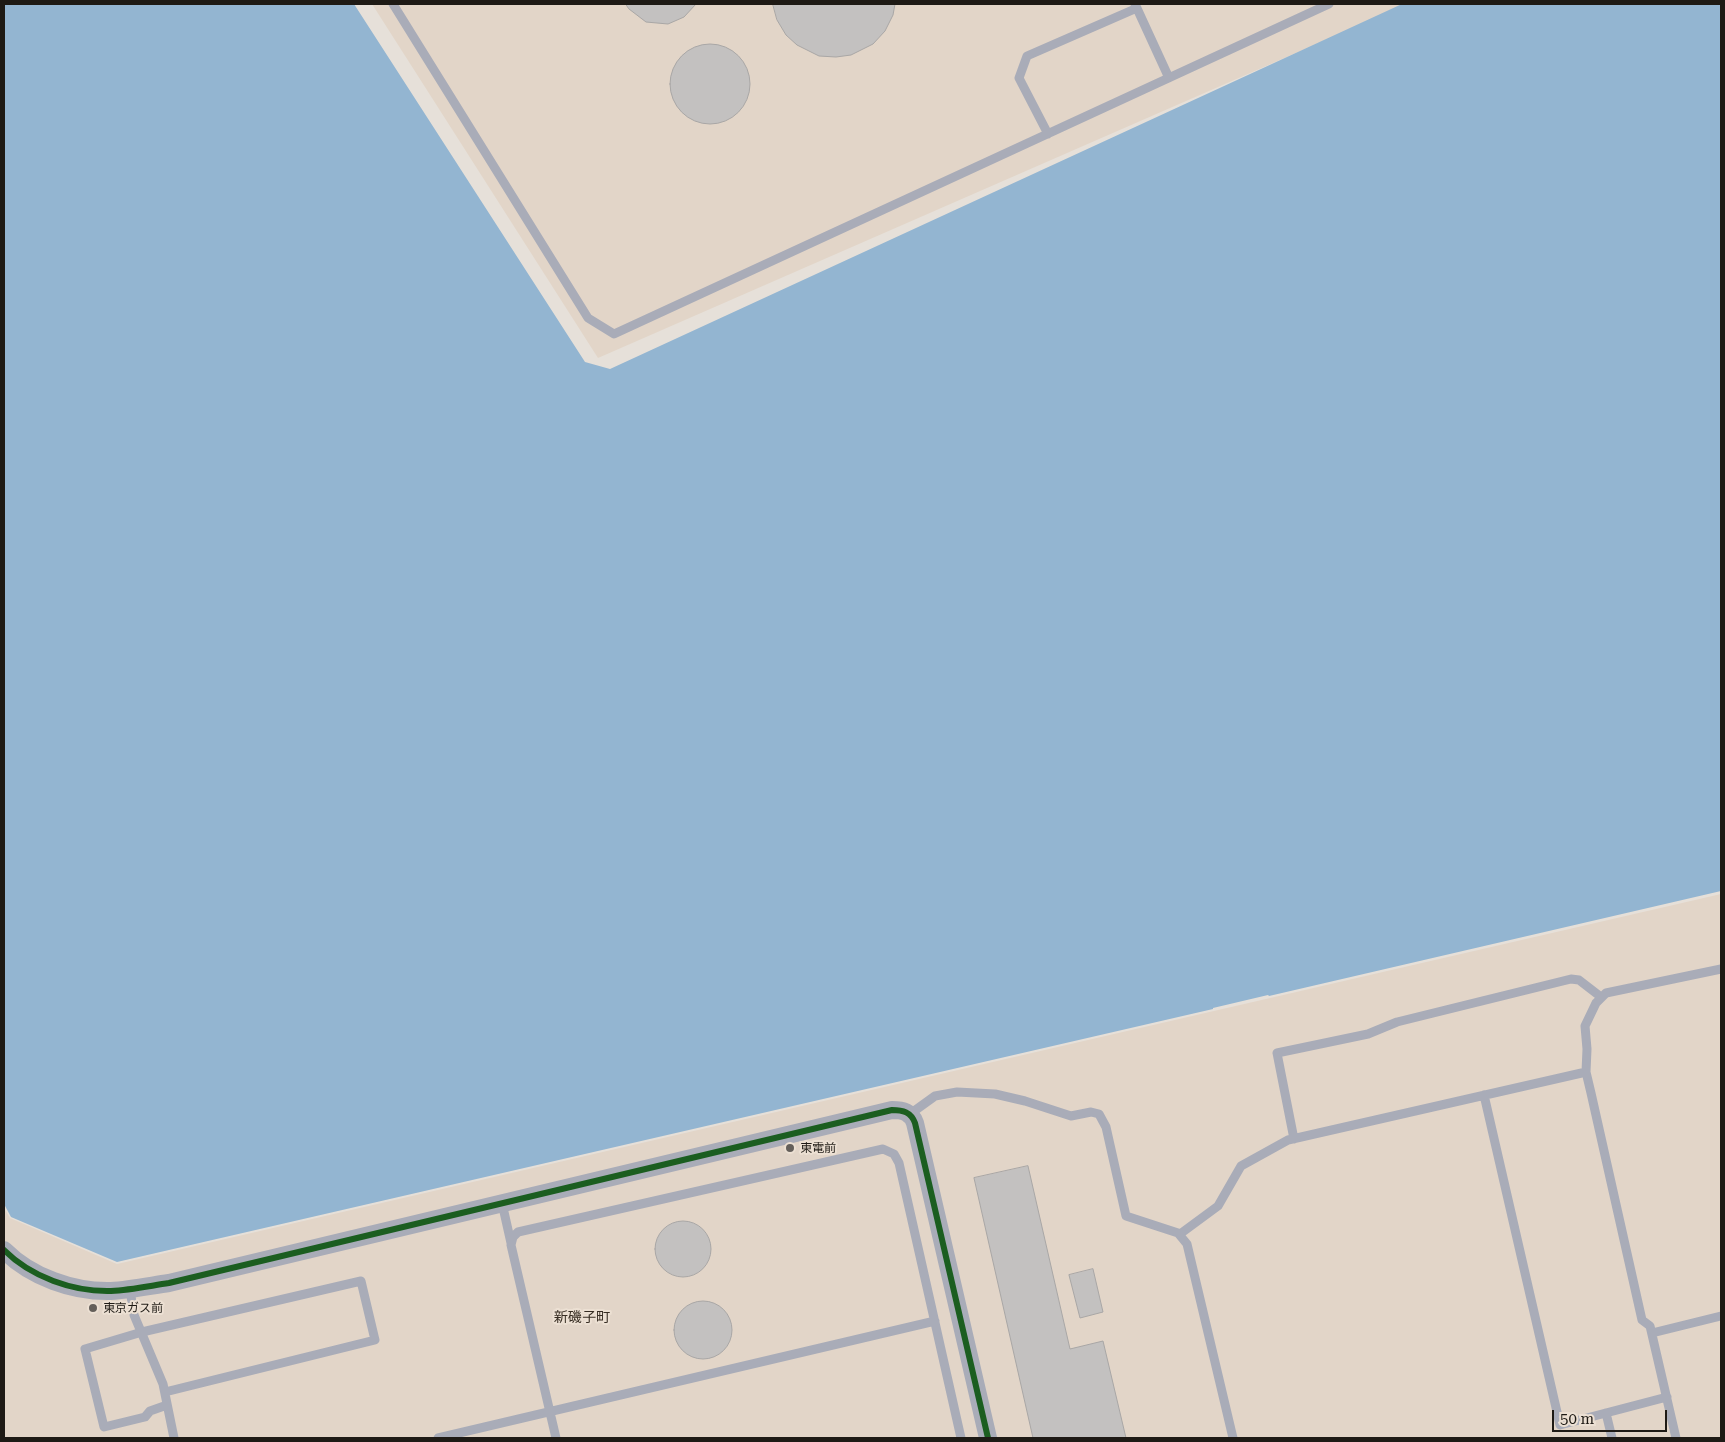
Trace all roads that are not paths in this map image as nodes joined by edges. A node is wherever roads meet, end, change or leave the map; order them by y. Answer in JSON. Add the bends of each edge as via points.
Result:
{"nodes":[{"id":1,"x":393,"y":4,"type":"edge"},
{"id":2,"x":1329,"y":4,"type":"edge"},
{"id":3,"x":1136,"y":6,"type":"edge"},
{"id":4,"x":1169,"y":78,"type":"junction"},
{"id":5,"x":1048,"y":134,"type":"junction"},
{"id":6,"x":1721,"y":969,"type":"edge"},
{"id":7,"x":1601,"y":997,"type":"junction"},
{"id":8,"x":1586,"y":1072,"type":"junction"},
{"id":9,"x":1484,"y":1095,"type":"junction"},
{"id":10,"x":910,"y":1114,"type":"junction"},
{"id":11,"x":1294,"y":1139,"type":"junction"},
{"id":12,"x":502,"y":1203,"type":"junction"},
{"id":13,"x":1180,"y":1234,"type":"junction"},
{"id":14,"x":511,"y":1245,"type":"junction"},
{"id":15,"x":4,"y":1250,"type":"edge"},
{"id":16,"x":130,"y":1290,"type":"junction"},
{"id":17,"x":1721,"y":1316,"type":"edge"},
{"id":18,"x":935,"y":1321,"type":"junction"},
{"id":19,"x":142,"y":1332,"type":"junction"},
{"id":20,"x":1652,"y":1333,"type":"junction"},
{"id":21,"x":165,"y":1392,"type":"junction"},
{"id":22,"x":1667,"y":1397,"type":"junction"},
{"id":23,"x":167,"y":1406,"type":"junction"},
{"id":24,"x":550,"y":1413,"type":"junction"},
{"id":25,"x":1606,"y":1413,"type":"junction"},
{"id":26,"x":174,"y":1438,"type":"edge"},
{"id":27,"x":438,"y":1438,"type":"edge"},
{"id":28,"x":556,"y":1438,"type":"edge"},
{"id":29,"x":961,"y":1438,"type":"edge"},
{"id":30,"x":988,"y":1438,"type":"edge"},
{"id":31,"x":1233,"y":1438,"type":"edge"},
{"id":32,"x":1612,"y":1438,"type":"edge"},
{"id":33,"x":1676,"y":1438,"type":"edge"}],
"edges":[{"from":1,"to":5,"type":"lane","via":[[588,318],[614,334]]},
{"from":2,"to":4,"type":"lane"},
{"from":3,"to":4,"type":"lane"},
{"from":3,"to":5,"type":"lane","via":[[1027,56],[1019,78]]},
{"from":4,"to":5,"type":"lane"},
{"from":6,"to":7,"type":"lane","via":[[1606,993]]},
{"from":7,"to":8,"type":"lane","via":[[1584,1026],[1588,1049]]},
{"from":7,"to":11,"type":"lane","via":[[1578,980],[1571,979],[1397,1022],[1368,1034],[1277,1053]]},
{"from":8,"to":9,"type":"lane"},
{"from":8,"to":20,"type":"lane","via":[[1642,1320],[1650,1326]]},
{"from":9,"to":11,"type":"lane"},
{"from":9,"to":25,"type":"lane","via":[[1560,1425]]},
{"from":10,"to":12,"type":"street","via":[[892,1110]]},
{"from":10,"to":13,"type":"lane","via":[[935,1096],[957,1092],[995,1094],[1071,1116],[1099,1114],[1106,1128],[1126,1216]]},
{"from":10,"to":30,"type":"street"},
{"from":11,"to":13,"type":"lane","via":[[1241,1166],[1218,1206]]},
{"from":12,"to":14,"type":"lane"},
{"from":12,"to":16,"type":"street"},
{"from":13,"to":31,"type":"lane","via":[[1190,1253]]},
{"from":14,"to":18,"type":"lane","via":[[518,1232],[883,1149],[894,1154],[898,1163]]},
{"from":14,"to":24,"type":"lane"},
{"from":15,"to":16,"type":"street","via":[[28,1269],[71,1287],[96,1291]]},
{"from":16,"to":19,"type":"lane","via":[[134,1315]]},
{"from":17,"to":20,"type":"lane"},
{"from":18,"to":24,"type":"lane"},
{"from":18,"to":29,"type":"lane"},
{"from":19,"to":21,"type":"lane"},
{"from":19,"to":21,"type":"lane","via":[[361,1281],[376,1340]]},
{"from":19,"to":23,"type":"lane","via":[[85,1349],[104,1427],[145,1417],[150,1410]]},
{"from":20,"to":22,"type":"lane"},
{"from":21,"to":23,"type":"lane"},
{"from":22,"to":25,"type":"lane"},
{"from":22,"to":33,"type":"lane"},
{"from":23,"to":26,"type":"lane"},
{"from":24,"to":27,"type":"lane"},
{"from":24,"to":28,"type":"lane"},
{"from":25,"to":32,"type":"lane"}]}
